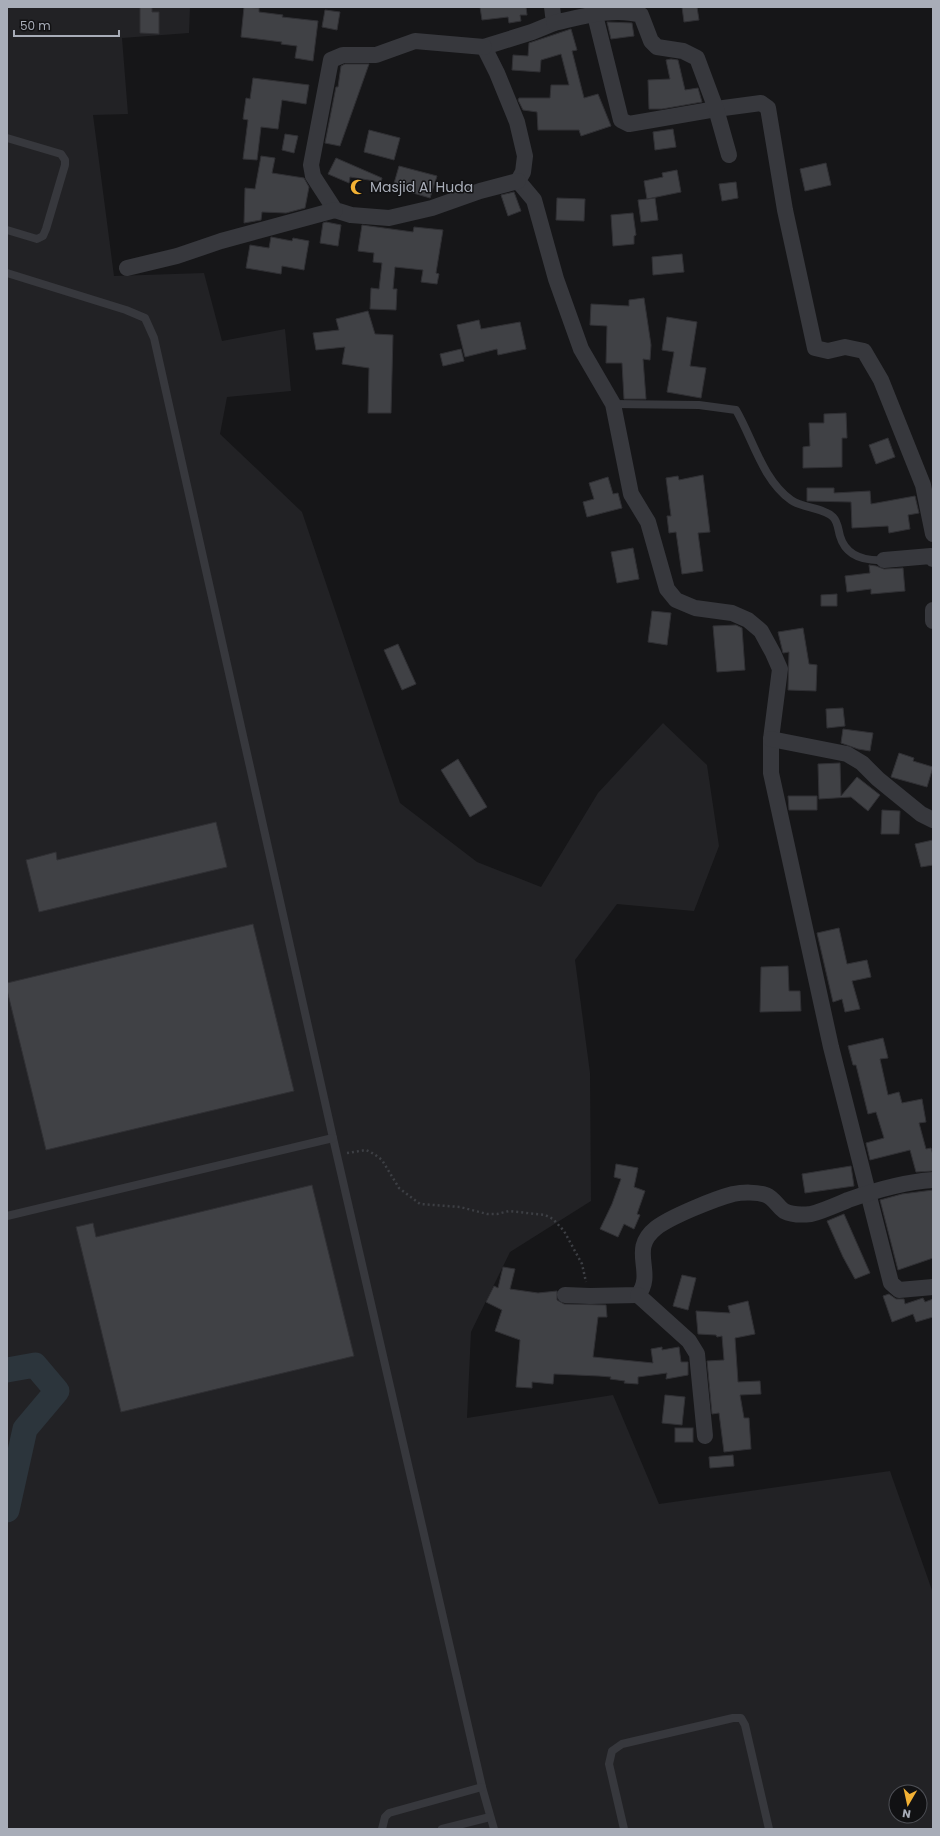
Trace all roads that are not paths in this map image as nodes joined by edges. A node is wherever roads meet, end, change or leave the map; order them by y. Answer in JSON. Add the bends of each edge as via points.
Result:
{"nodes":[{"id":1,"x":552,"y":7,"type":"edge"},
{"id":2,"x":596,"y":15,"type":"junction"},
{"id":3,"x":554,"y":23,"type":"junction"},
{"id":4,"x":484,"y":47,"type":"junction"},
{"id":5,"x":716,"y":109,"type":"junction"},
{"id":6,"x":7,"y":138,"type":"edge"},
{"id":7,"x":729,"y":155,"type":"dead end"},
{"id":8,"x":518,"y":181,"type":"junction"},
{"id":9,"x":335,"y":210,"type":"junction"},
{"id":10,"x":7,"y":230,"type":"edge"},
{"id":11,"x":127,"y":268,"type":"dead end"},
{"id":12,"x":7,"y":273,"type":"edge"},
{"id":13,"x":613,"y":404,"type":"junction"},
{"id":14,"x":933,"y":535,"type":"edge"},
{"id":15,"x":932,"y":557,"type":"edge"},
{"id":16,"x":884,"y":560,"type":"joint"},
{"id":17,"x":933,"y":610,"type":"edge"},
{"id":18,"x":933,"y":621,"type":"edge"},
{"id":19,"x":771,"y":739,"type":"junction"},
{"id":20,"x":933,"y":820,"type":"edge"},
{"id":21,"x":333,"y":1138,"type":"junction"},
{"id":22,"x":933,"y":1180,"type":"edge"},
{"id":23,"x":867,"y":1193,"type":"junction"},
{"id":24,"x":7,"y":1216,"type":"edge"},
{"id":25,"x":933,"y":1287,"type":"edge"},
{"id":26,"x":565,"y":1295,"type":"dead end"},
{"id":27,"x":638,"y":1295,"type":"junction"},
{"id":28,"x":705,"y":1436,"type":"dead end"},
{"id":29,"x":482,"y":1787,"type":"junction"},
{"id":30,"x":490,"y":1817,"type":"junction"},
{"id":31,"x":382,"y":1829,"type":"edge"},
{"id":32,"x":442,"y":1829,"type":"edge"},
{"id":33,"x":494,"y":1829,"type":"edge"},
{"id":34,"x":624,"y":1829,"type":"edge"},
{"id":35,"x":768,"y":1829,"type":"edge"}],
"edges":[{"from":1,"to":3,"type":"street"},
{"from":2,"to":3,"type":"street"},
{"from":2,"to":5,"type":"street","via":[[630,12],[641,15],[650,41],[657,48],[683,51],[697,58]]},
{"from":2,"to":5,"type":"street","via":[[622,121],[629,124]]},
{"from":3,"to":4,"type":"street"},
{"from":4,"to":8,"type":"street","via":[[517,122],[525,156],[523,172]]},
{"from":4,"to":9,"type":"street","via":[[415,41],[376,55],[343,54],[331,60],[311,165],[313,176]]},
{"from":5,"to":7,"type":"street"},
{"from":5,"to":14,"type":"street","via":[[761,103],[768,108],[785,210],[815,348],[828,352],[845,347],[864,351],[881,380],[923,485]]},
{"from":6,"to":10,"type":"lane","via":[[61,154],[65,160],[43,236],[37,239]]},
{"from":8,"to":9,"type":"street","via":[[432,208],[389,218],[351,215]]},
{"from":8,"to":13,"type":"street","via":[[534,200],[556,279],[581,349]]},
{"from":9,"to":11,"type":"street","via":[[221,241],[178,256]]},
{"from":12,"to":21,"type":"lane","via":[[145,318],[154,338]]},
{"from":13,"to":16,"type":"lane","via":[[699,404],[736,410],[770,479],[798,505],[832,516],[847,550],[858,557]]},
{"from":13,"to":19,"type":"street","via":[[632,494],[648,522],[667,589],[676,600],[695,608],[732,613],[748,620],[761,631],[773,653],[780,668]]},
{"from":14,"to":15,"type":"street"},
{"from":15,"to":16,"type":"street"},
{"from":17,"to":18,"type":"street"},
{"from":19,"to":20,"type":"street","via":[[847,754],[862,763],[921,814]]},
{"from":19,"to":23,"type":"street","via":[[774,792],[781,814],[831,1047]]},
{"from":21,"to":24,"type":"lane"},
{"from":21,"to":29,"type":"lane"},
{"from":22,"to":23,"type":"street","via":[[911,1181]]},
{"from":23,"to":25,"type":"street","via":[[891,1283],[899,1290]]},
{"from":23,"to":27,"type":"street","via":[[811,1214],[797,1215],[784,1210],[776,1201],[765,1195],[750,1192],[733,1194],[682,1214],[655,1229],[643,1244],[645,1279]]},
{"from":26,"to":27,"type":"street"},
{"from":27,"to":28,"type":"street","via":[[689,1341],[697,1354]]},
{"from":29,"to":30,"type":"lane"},
{"from":29,"to":31,"type":"lane","via":[[390,1813],[385,1817]]},
{"from":30,"to":32,"type":"lane"},
{"from":30,"to":33,"type":"lane"},
{"from":34,"to":35,"type":"lane","via":[[608,1764],[612,1751],[622,1744],[741,1718],[745,1725]]}]}
